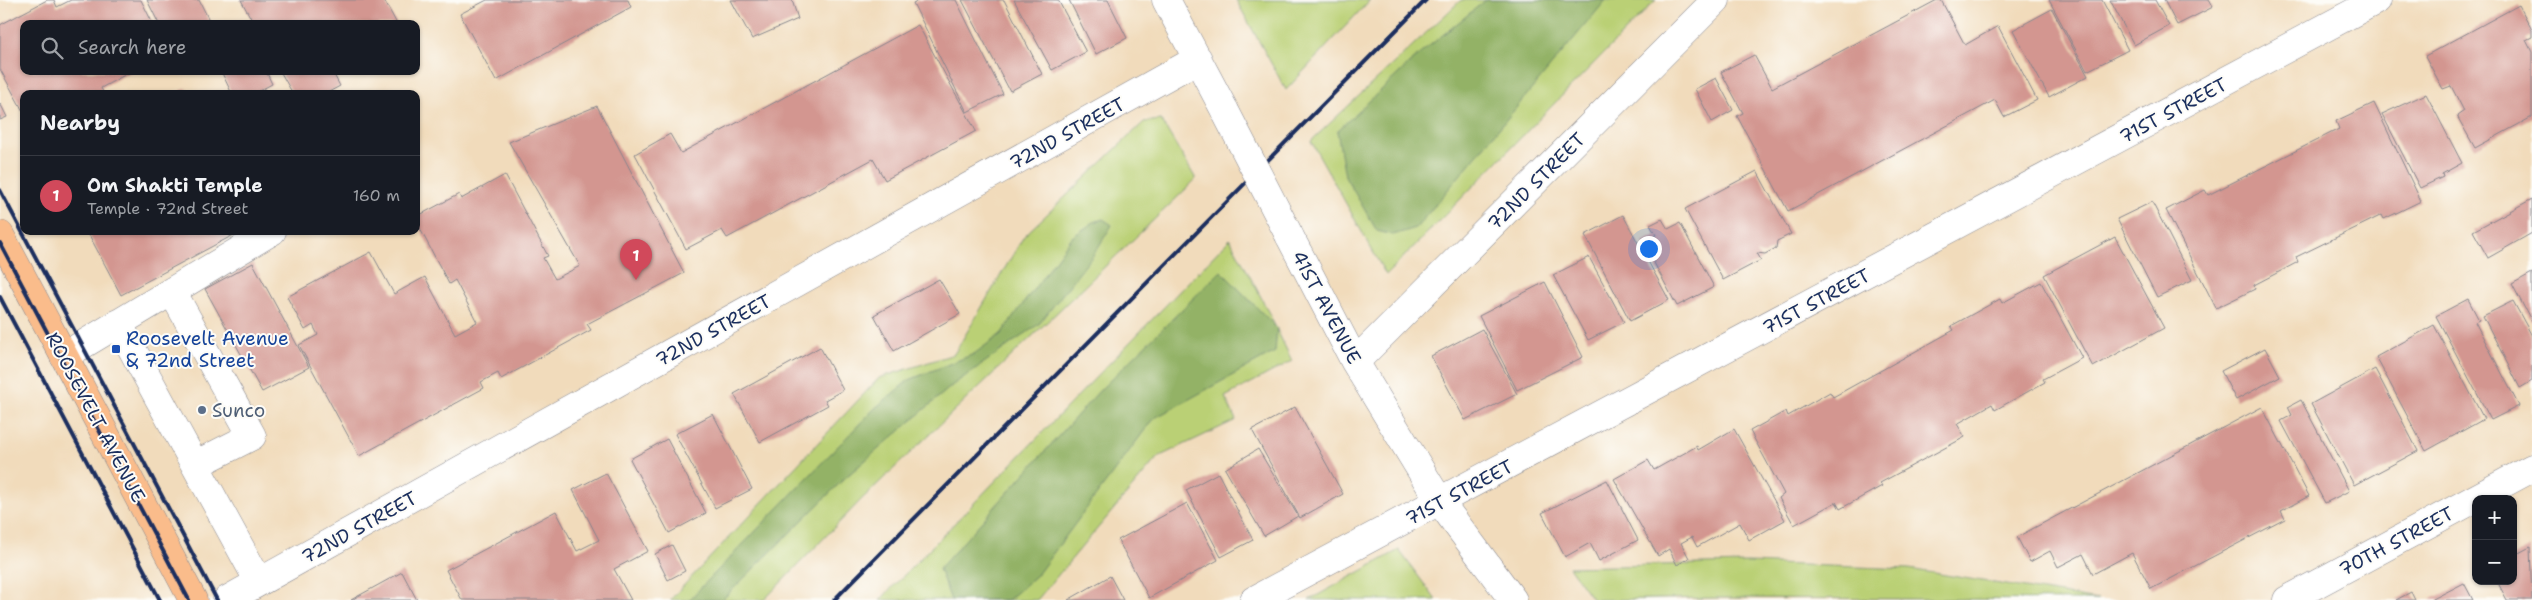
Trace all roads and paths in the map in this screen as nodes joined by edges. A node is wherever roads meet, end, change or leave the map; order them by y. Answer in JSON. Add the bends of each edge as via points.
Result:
{"nodes":[{"id":1,"x":1166,"y":0,"type":"edge"},
{"id":2,"x":1716,"y":0,"type":"edge"},
{"id":3,"x":2377,"y":0,"type":"edge"},
{"id":4,"x":1198,"y":59,"type":"junction"},
{"id":5,"x":0,"y":235,"type":"edge"},
{"id":6,"x":265,"y":235,"type":"edge"},
{"id":7,"x":172,"y":291,"type":"junction"},
{"id":8,"x":118,"y":323,"type":"junction"},
{"id":9,"x":64,"y":356,"type":"junction"},
{"id":10,"x":1355,"y":362,"type":"junction"},
{"id":11,"x":195,"y":465,"type":"junction"},
{"id":12,"x":2532,"y":468,"type":"edge"},
{"id":13,"x":1440,"y":502,"type":"junction"},
{"id":14,"x":259,"y":582,"type":"junction"},
{"id":15,"x":1512,"y":598,"type":"edge"},
{"id":16,"x":193,"y":600,"type":"edge"},
{"id":17,"x":227,"y":600,"type":"edge"},
{"id":18,"x":1254,"y":600,"type":"edge"},
{"id":19,"x":2287,"y":600,"type":"edge"}],
"edges":[{"from":1,"to":4,"type":"street","name":"41ST AVENUE"},
{"from":2,"to":10,"type":"street","name":"72ND STREET"},
{"from":3,"to":13,"type":"street","name":"71ST STREET"},
{"from":4,"to":10,"type":"street","name":"41ST AVENUE","bridge":true},
{"from":4,"to":14,"type":"street","name":"72ND STREET"},
{"from":5,"to":9,"type":"main road","name":"ROOSEVELT AVENUE"},
{"from":6,"to":7,"type":"street"},
{"from":7,"to":8,"type":"street"},
{"from":7,"to":11,"type":"street","via":[[252,436]]},
{"from":8,"to":9,"type":"street"},
{"from":8,"to":11,"type":"street"},
{"from":9,"to":16,"type":"main road","name":"ROOSEVELT AVENUE"},
{"from":10,"to":13,"type":"street","name":"41ST AVENUE"},
{"from":11,"to":14,"type":"street"},
{"from":12,"to":19,"type":"street","name":"70TH STREET"},
{"from":13,"to":15,"type":"street","name":"41ST AVENUE"},
{"from":13,"to":18,"type":"street","name":"71ST STREET"},
{"from":14,"to":17,"type":"street","name":"72ND STREET"}]}
